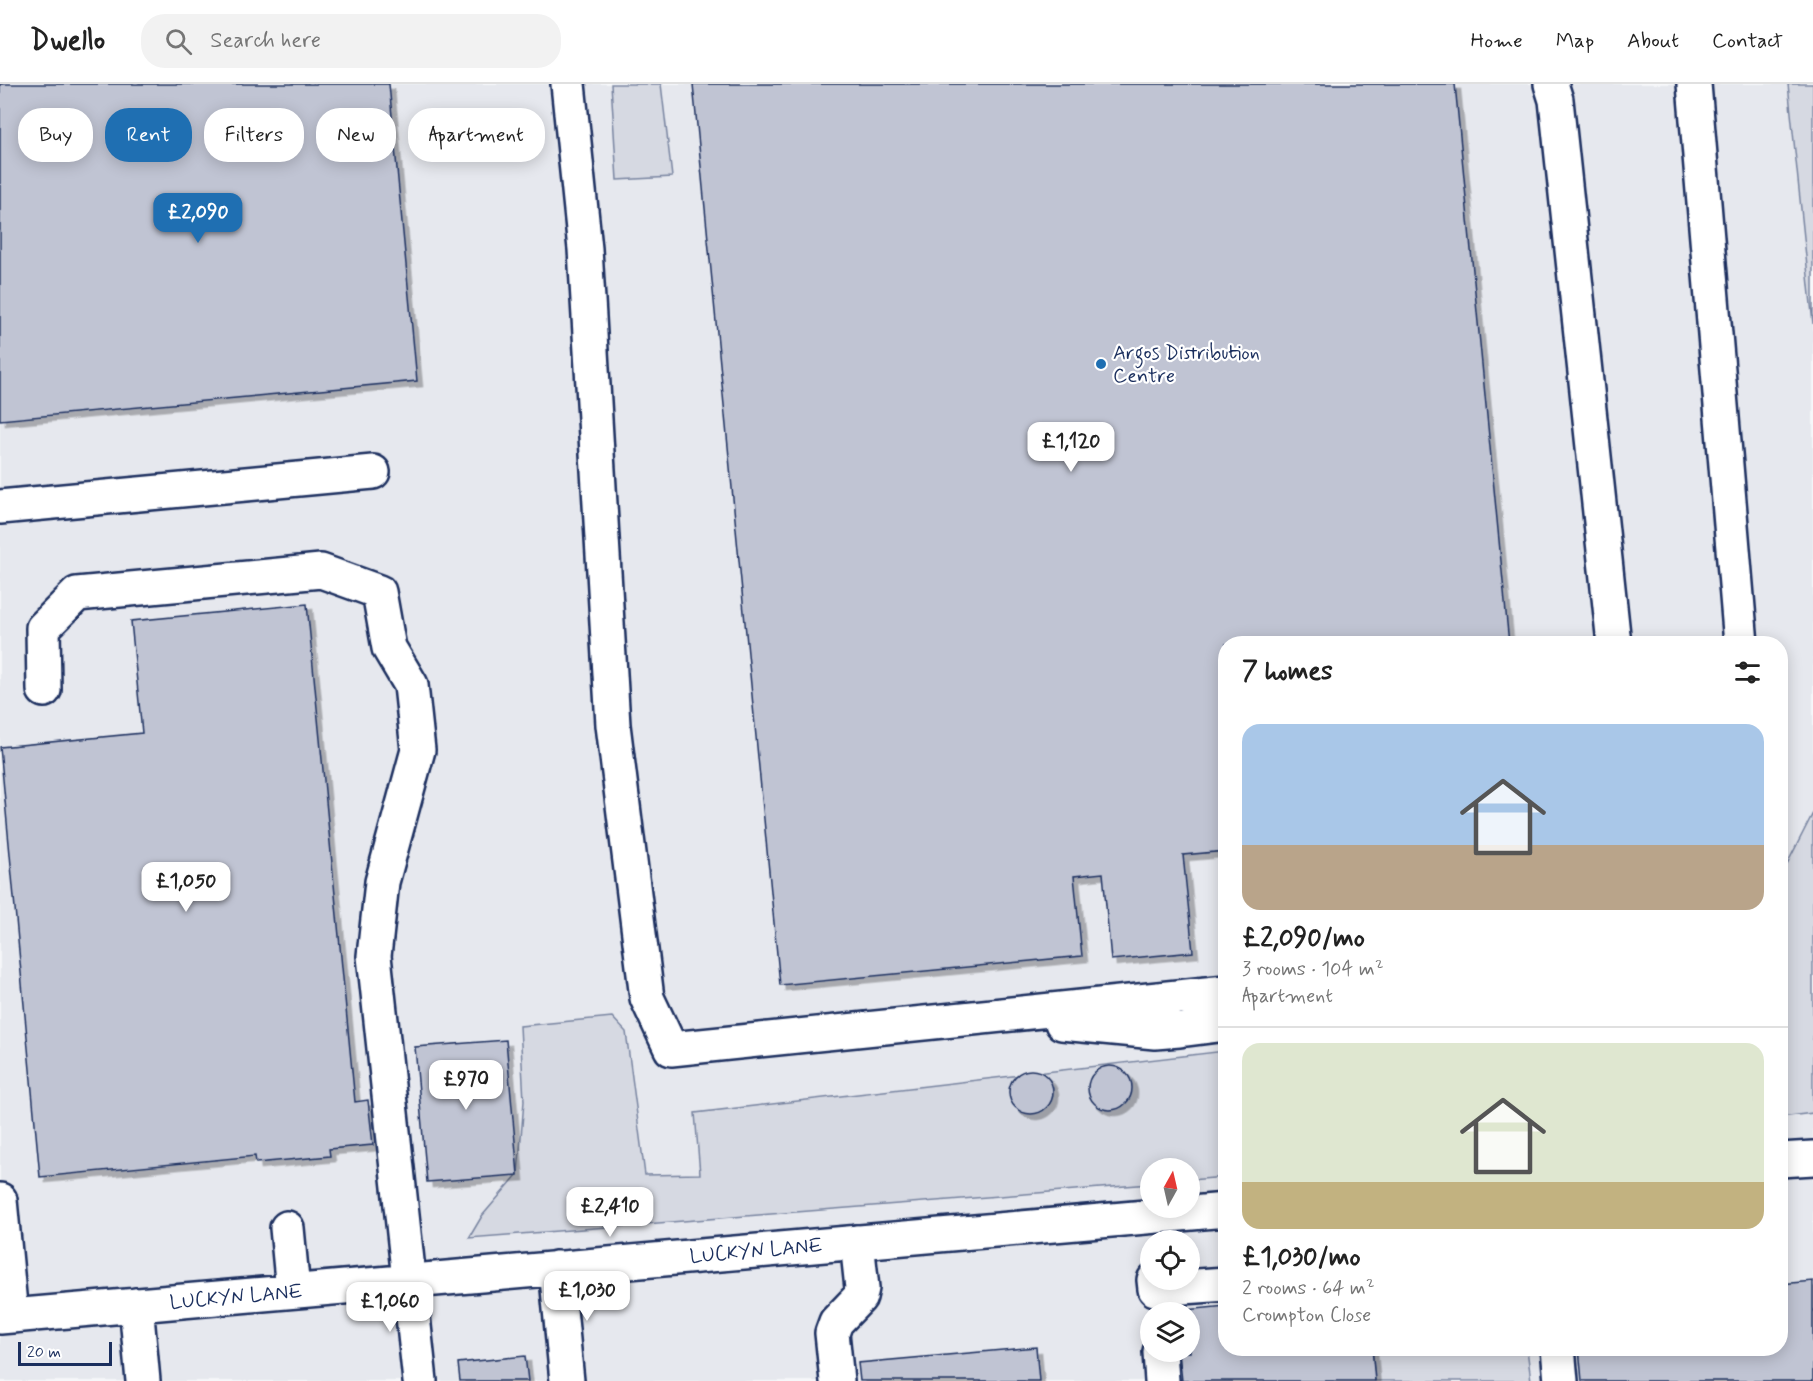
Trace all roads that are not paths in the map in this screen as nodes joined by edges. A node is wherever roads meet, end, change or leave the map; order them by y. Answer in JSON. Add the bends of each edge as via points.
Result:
{"nodes":[{"id":1,"x":568,"y":84,"type":"edge"},
{"id":2,"x":1551,"y":84,"type":"edge"},
{"id":3,"x":1694,"y":84,"type":"edge"},
{"id":4,"x":373,"y":472,"type":"dead end"},
{"id":5,"x":0,"y":507,"type":"edge"},
{"id":6,"x":1613,"y":636,"type":"edge"},
{"id":7,"x":1740,"y":636,"type":"edge"},
{"id":8,"x":44,"y":690,"type":"dead end"},
{"id":9,"x":1218,"y":993,"type":"edge"},
{"id":10,"x":984,"y":1017,"type":"junction"},
{"id":11,"x":1218,"y":1025,"type":"edge"},
{"id":12,"x":1813,"y":1158,"type":"edge"},
{"id":13,"x":1788,"y":1160,"type":"edge"},
{"id":14,"x":0,"y":1200,"type":"edge"},
{"id":15,"x":1218,"y":1211,"type":"edge"},
{"id":16,"x":287,"y":1228,"type":"dead end"},
{"id":17,"x":1150,"y":1228,"type":"edge"},
{"id":18,"x":857,"y":1242,"type":"junction"},
{"id":19,"x":556,"y":1268,"type":"junction"},
{"id":20,"x":410,"y":1281,"type":"junction"},
{"id":21,"x":1218,"y":1285,"type":"edge"},
{"id":22,"x":293,"y":1291,"type":"junction"},
{"id":23,"x":1156,"y":1294,"type":"edge"},
{"id":24,"x":136,"y":1305,"type":"junction"},
{"id":25,"x":5,"y":1317,"type":"edge"},
{"id":26,"x":1558,"y":1356,"type":"edge"},
{"id":27,"x":1161,"y":1362,"type":"edge"},
{"id":28,"x":143,"y":1381,"type":"edge"},
{"id":29,"x":420,"y":1381,"type":"edge"},
{"id":30,"x":567,"y":1381,"type":"edge"},
{"id":31,"x":837,"y":1381,"type":"edge"},
{"id":32,"x":1162,"y":1381,"type":"edge"},
{"id":33,"x":1561,"y":1381,"type":"edge"}],
"edges":[{"from":1,"to":10,"type":"street","via":[[585,249],[613,725],[647,998],[671,1049]]},
{"from":2,"to":6,"type":"street","via":[[1556,100]]},
{"from":3,"to":7,"type":"street"},
{"from":4,"to":5,"type":"street"},
{"from":8,"to":20,"type":"street","via":[[43,628],[77,594],[321,571],[379,592],[389,648],[411,685],[418,750],[382,882],[374,956]]},
{"from":9,"to":10,"type":"street"},
{"from":10,"to":11,"type":"street","via":[[1155,1032]]},
{"from":12,"to":13,"type":"street"},
{"from":14,"to":25,"type":"street"},
{"from":15,"to":17,"type":"street","name":"LUCKYN LANE"},
{"from":16,"to":22,"type":"street"},
{"from":17,"to":18,"type":"street","name":"LUCKYN LANE"},
{"from":18,"to":19,"type":"street","name":"LUCKYN LANE"},
{"from":18,"to":31,"type":"street","via":[[860,1297],[836,1322],[832,1333]]},
{"from":19,"to":20,"type":"street","name":"LUCKYN LANE"},
{"from":19,"to":30,"type":"street"},
{"from":20,"to":22,"type":"street","name":"LUCKYN LANE"},
{"from":20,"to":29,"type":"street"},
{"from":21,"to":23,"type":"street"},
{"from":22,"to":24,"type":"street","name":"LUCKYN LANE"},
{"from":24,"to":25,"type":"street","name":"LUCKYN LANE"},
{"from":24,"to":28,"type":"street"},
{"from":26,"to":33,"type":"street"},
{"from":27,"to":32,"type":"street"}]}
